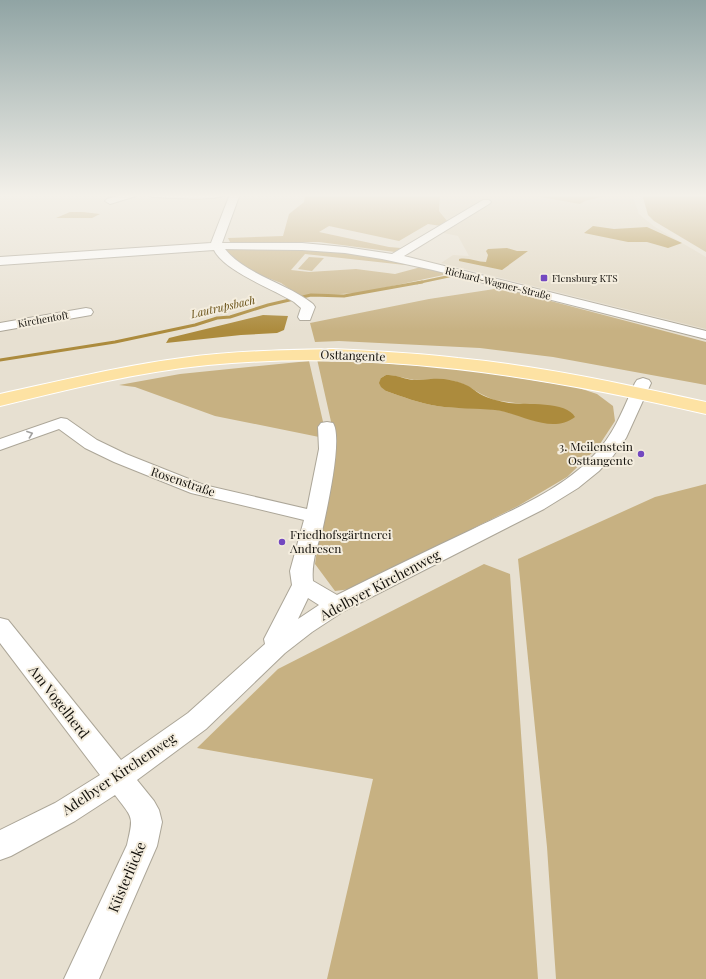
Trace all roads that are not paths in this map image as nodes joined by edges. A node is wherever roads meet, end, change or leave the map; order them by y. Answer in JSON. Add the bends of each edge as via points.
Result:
{"nodes":[{"id":1,"x":217,"y":240,"type":"edge"},
{"id":2,"x":423,"y":240,"type":"edge"},
{"id":3,"x":216,"y":246,"type":"junction"},
{"id":4,"x":393,"y":258,"type":"junction"},
{"id":5,"x":0,"y":261,"type":"edge"},
{"id":6,"x":86,"y":312,"type":"dead end"},
{"id":7,"x":305,"y":317,"type":"dead end"},
{"id":8,"x":0,"y":327,"type":"edge"},
{"id":9,"x":706,"y":335,"type":"edge"},
{"id":10,"x":641,"y":388,"type":"junction"},
{"id":11,"x":8,"y":395,"type":"edge"},
{"id":12,"x":706,"y":398,"type":"edge"},
{"id":13,"x":706,"y":408,"type":"edge"},
{"id":14,"x":327,"y":426,"type":"dead end"},
{"id":15,"x":0,"y":445,"type":"edge"},
{"id":16,"x":315,"y":517,"type":"junction"},
{"id":17,"x":303,"y":585,"type":"junction"},
{"id":18,"x":336,"y":604,"type":"junction"},
{"id":19,"x":0,"y":626,"type":"edge"},
{"id":20,"x":277,"y":647,"type":"junction"},
{"id":21,"x":118,"y":778,"type":"junction"},
{"id":22,"x":0,"y":846,"type":"edge"},
{"id":23,"x":82,"y":979,"type":"edge"}],
"edges":[{"from":1,"to":3,"type":"street"},
{"from":2,"to":4,"type":"street"},
{"from":3,"to":4,"type":"street","name":"Richard-Wagner-Straße","via":[[315,247]]},
{"from":3,"to":5,"type":"street","name":"Richard-Wagner-Straße"},
{"from":3,"to":7,"type":"street","via":[[221,254],[246,273],[300,298],[308,307]]},
{"from":4,"to":9,"type":"street","name":"Richard-Wagner-Straße"},
{"from":6,"to":8,"type":"street","name":"Kirchentoft"},
{"from":10,"to":11,"type":"main road","name":"Osttangente","via":[[456,363],[384,357],[288,355],[208,360],[150,368]]},
{"from":10,"to":12,"type":"main road","name":"Osttangente"},
{"from":10,"to":13,"type":"main road","name":"Osttangente"},
{"from":10,"to":18,"type":"street","name":"Adelbyer Kirchenweg","via":[[620,434],[607,452],[571,484],[537,505]]},
{"from":14,"to":16,"type":"street","via":[[328,449]]},
{"from":15,"to":16,"type":"street","name":"Rosenstraße","one_way":true,"via":[[60,423],[91,444],[120,458],[198,489]]},
{"from":16,"to":17,"type":"street","via":[[301,571]]},
{"from":17,"to":18,"type":"street"},
{"from":17,"to":20,"type":"street","via":[[276,639]]},
{"from":18,"to":20,"type":"street","name":"Adelbyer Kirchenweg"},
{"from":19,"to":21,"type":"street","name":"Am Vogelherd"},
{"from":20,"to":21,"type":"street","name":"Adelbyer Kirchenweg","via":[[197,721]]},
{"from":21,"to":22,"type":"street","name":"Adelbyer Kirchenweg","via":[[65,812]]},
{"from":21,"to":23,"type":"street","name":"Küsterlücke","via":[[144,810],[147,822],[142,846]]}]}
